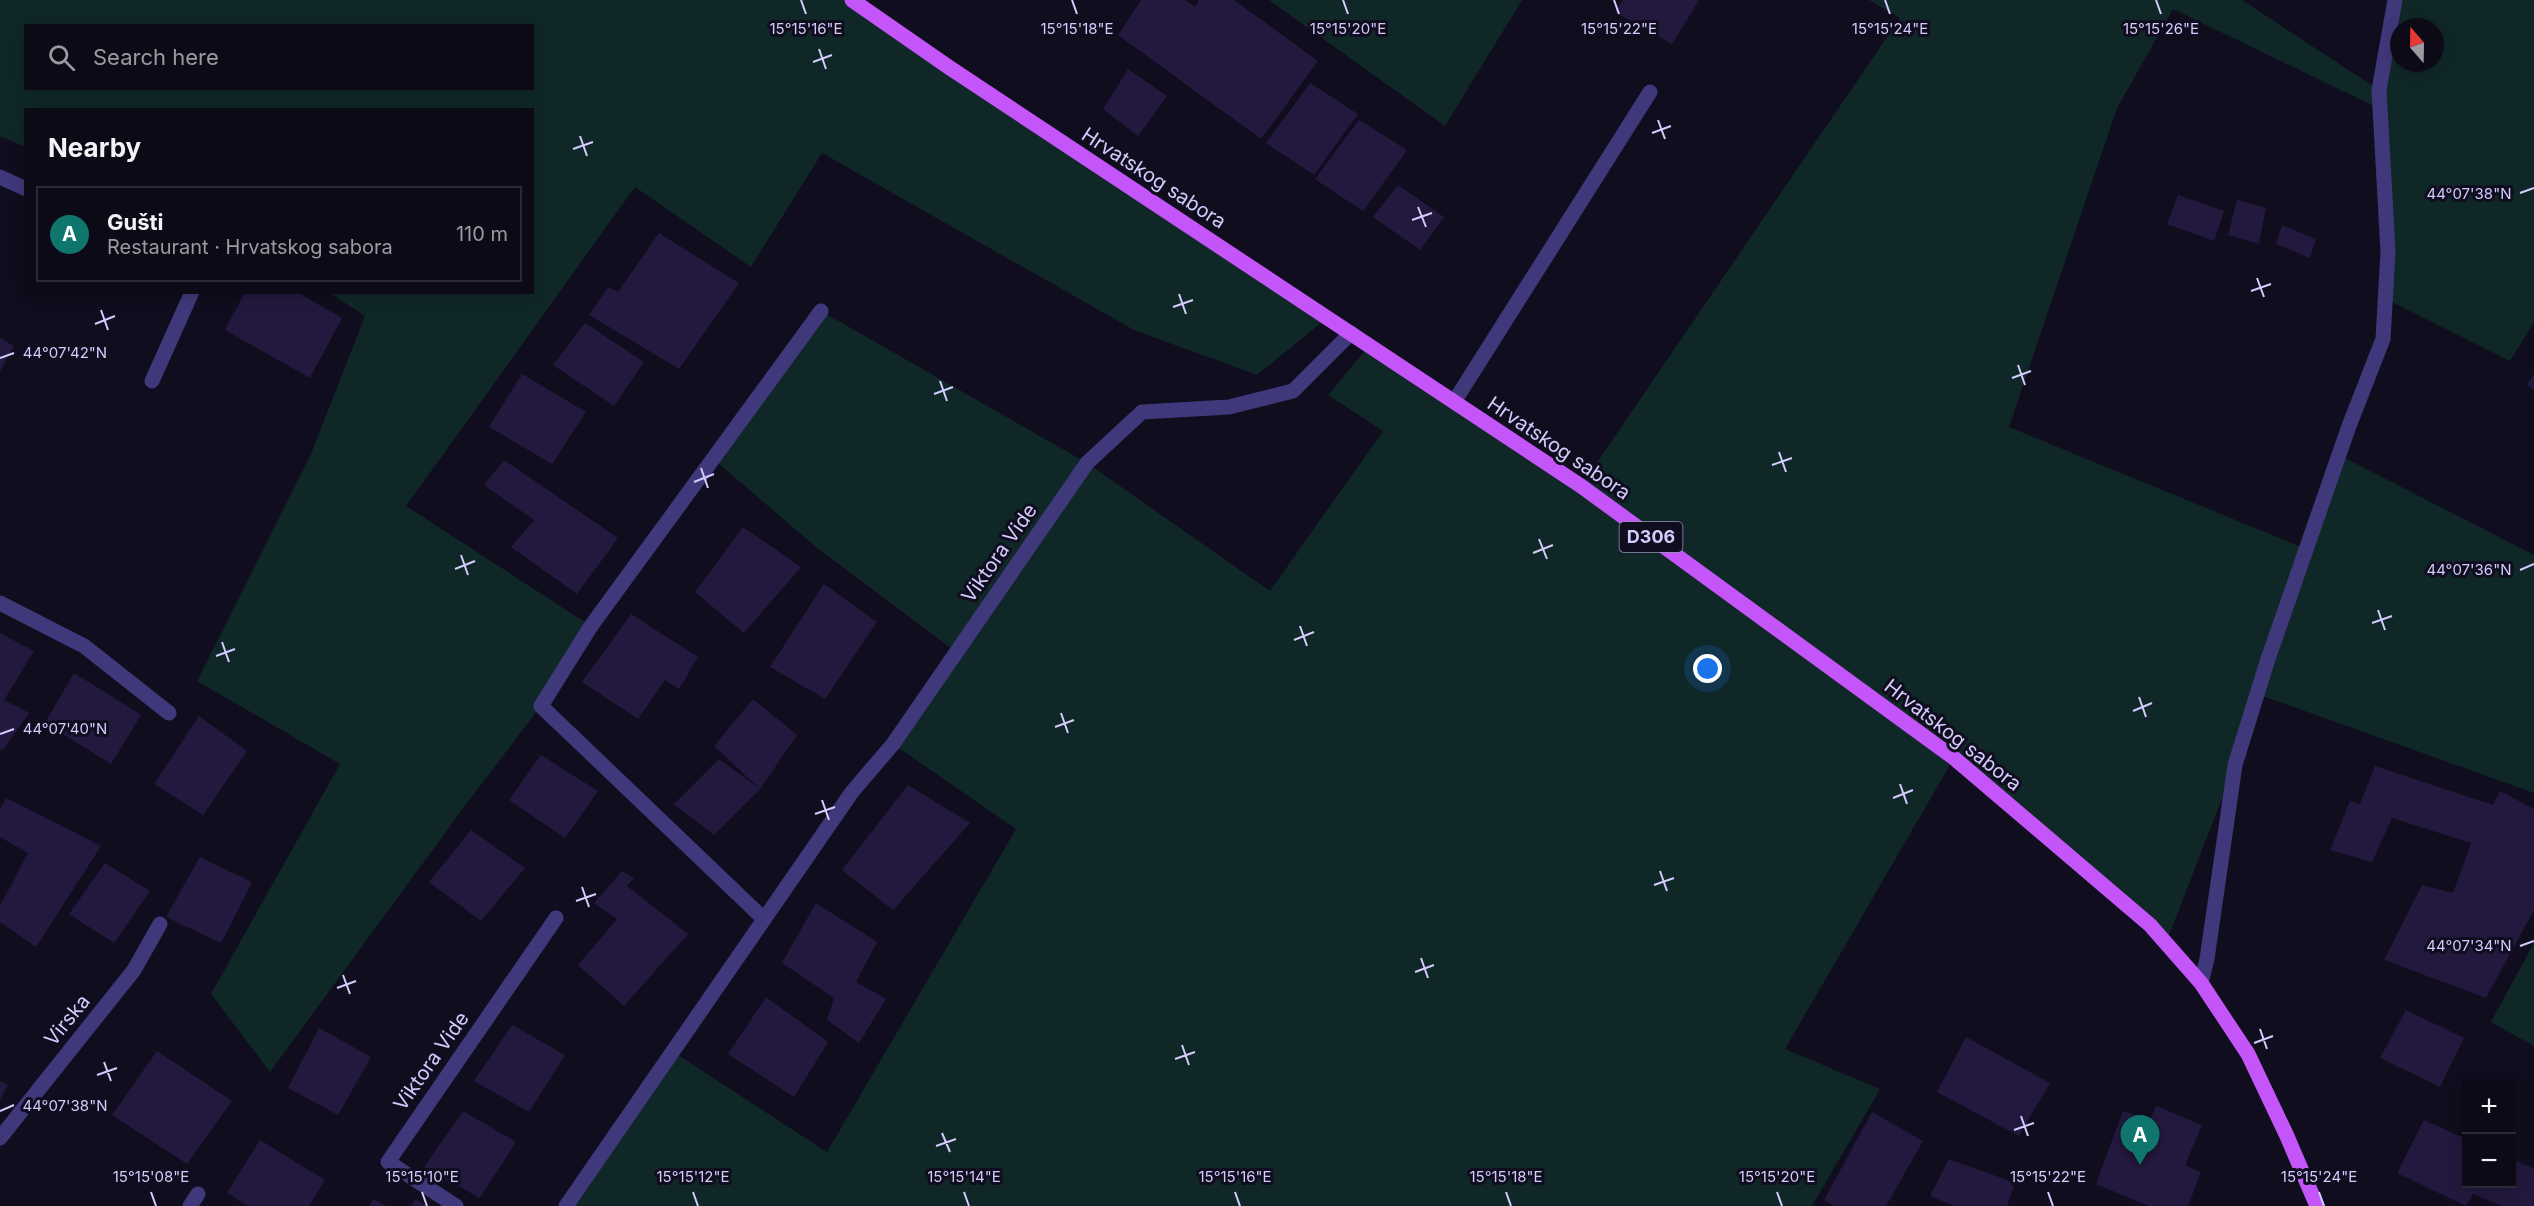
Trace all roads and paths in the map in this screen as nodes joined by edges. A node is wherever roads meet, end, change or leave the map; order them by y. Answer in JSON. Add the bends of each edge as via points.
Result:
{"nodes":[{"id":1,"x":852,"y":0,"type":"edge"},
{"id":2,"x":2395,"y":0,"type":"edge"},
{"id":3,"x":1650,"y":92,"type":"dead end"},
{"id":4,"x":0,"y":177,"type":"edge"},
{"id":5,"x":24,"y":188,"type":"edge"},
{"id":6,"x":191,"y":294,"type":"edge"},
{"id":7,"x":821,"y":312,"type":"dead end"},
{"id":8,"x":1351,"y":333,"type":"junction"},
{"id":9,"x":152,"y":381,"type":"dead end"},
{"id":10,"x":1454,"y":402,"type":"junction"},
{"id":11,"x":0,"y":603,"type":"edge"},
{"id":12,"x":169,"y":713,"type":"dead end"},
{"id":13,"x":556,"y":918,"type":"dead end"},
{"id":14,"x":764,"y":919,"type":"junction"},
{"id":15,"x":160,"y":924,"type":"dead end"},
{"id":16,"x":2201,"y":983,"type":"junction"},
{"id":17,"x":0,"y":1138,"type":"edge"},
{"id":18,"x":456,"y":1206,"type":"edge"},
{"id":19,"x":566,"y":1206,"type":"edge"},
{"id":20,"x":2317,"y":1206,"type":"edge"}],
"edges":[{"from":1,"to":8,"type":"main road","name":"Hrvatskog sabora","number":"D306"},
{"from":2,"to":16,"type":"street","via":[[2379,90],[2388,252],[2384,339],[2346,435],[2235,765]]},
{"from":3,"to":10,"type":"street"},
{"from":4,"to":5,"type":"street"},
{"from":6,"to":9,"type":"street"},
{"from":7,"to":14,"type":"street","via":[[591,626],[542,706]]},
{"from":8,"to":10,"type":"main road","name":"Hrvatskog sabora","number":"D306"},
{"from":8,"to":14,"type":"street","name":"Viktora Vide","via":[[1293,391],[1229,407],[1142,412],[1087,463],[893,744],[852,792]]},
{"from":10,"to":16,"type":"main road","name":"Hrvatskog sabora","number":"D306","via":[[1581,486],[1954,758],[2150,925]]},
{"from":11,"to":12,"type":"street","via":[[84,646]]},
{"from":13,"to":18,"type":"street","name":"Viktora Vide","via":[[388,1162]]},
{"from":14,"to":19,"type":"street","name":"Viktora Vide"},
{"from":15,"to":17,"type":"street","name":"Virska","via":[[134,970]]},
{"from":16,"to":20,"type":"main road","name":"Hrvatskog sabora","number":"D306","via":[[2248,1054]]}]}
